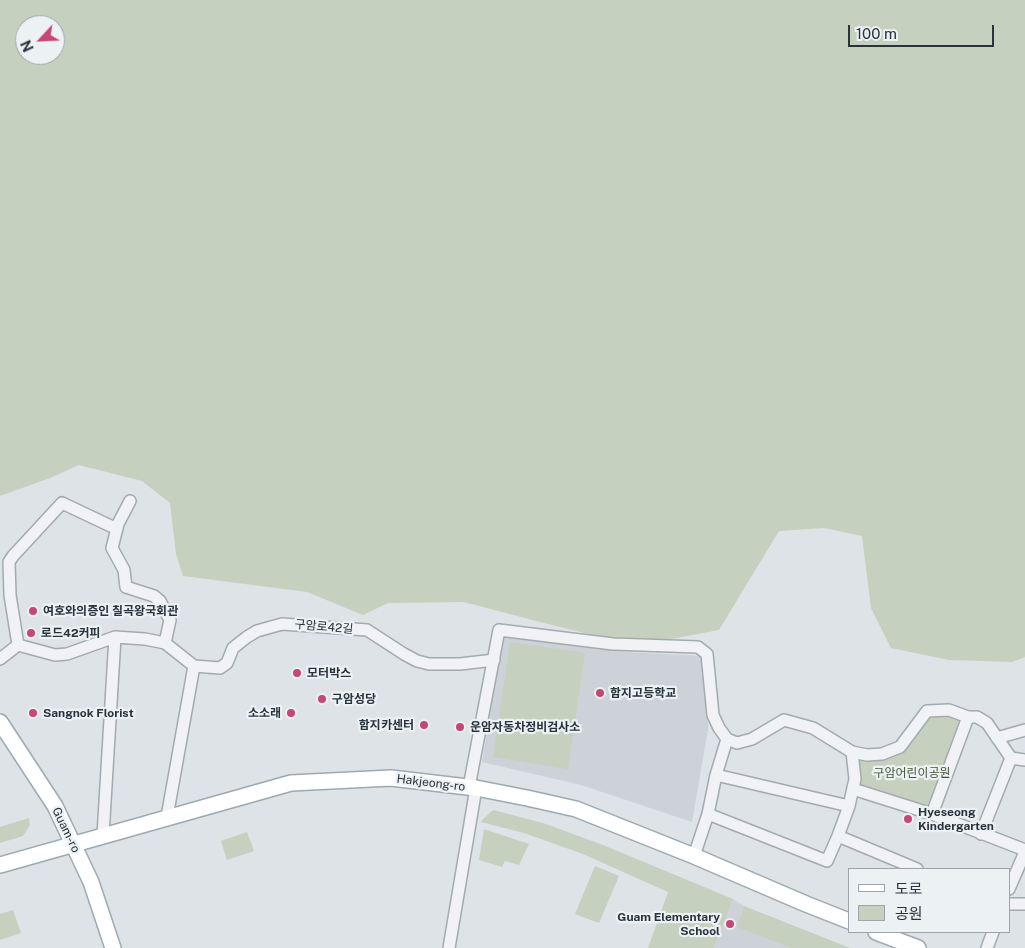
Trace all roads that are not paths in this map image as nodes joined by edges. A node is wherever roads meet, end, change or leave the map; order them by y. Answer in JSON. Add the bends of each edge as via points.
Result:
{"nodes":[{"id":1,"x":130,"y":501,"type":"dead end"},
{"id":2,"x":117,"y":529,"type":"junction"},
{"id":3,"x":115,"y":637,"type":"junction"},
{"id":4,"x":165,"y":643,"type":"junction"},
{"id":5,"x":18,"y":645,"type":"junction"},
{"id":6,"x":0,"y":659,"type":"edge"},
{"id":7,"x":494,"y":660,"type":"junction"},
{"id":8,"x":194,"y":666,"type":"junction"},
{"id":9,"x":968,"y":718,"type":"junction"},
{"id":10,"x":0,"y":722,"type":"edge"},
{"id":11,"x":1025,"y":730,"type":"edge"},
{"id":12,"x":997,"y":738,"type":"junction"},
{"id":13,"x":727,"y":739,"type":"junction"},
{"id":14,"x":852,"y":752,"type":"junction"},
{"id":15,"x":1012,"y":758,"type":"junction"},
{"id":16,"x":1025,"y":760,"type":"edge"},
{"id":17,"x":716,"y":775,"type":"junction"},
{"id":18,"x":473,"y":788,"type":"junction"},
{"id":19,"x":853,"y":789,"type":"junction"},
{"id":20,"x":849,"y":806,"type":"junction"},
{"id":21,"x":708,"y":814,"type":"junction"},
{"id":22,"x":932,"y":814,"type":"junction"},
{"id":23,"x":167,"y":817,"type":"junction"},
{"id":24,"x":981,"y":834,"type":"junction"},
{"id":25,"x":103,"y":835,"type":"junction"},
{"id":26,"x":838,"y":836,"type":"junction"},
{"id":27,"x":73,"y":844,"type":"junction"},
{"id":28,"x":1025,"y":851,"type":"edge"},
{"id":29,"x":694,"y":856,"type":"junction"},
{"id":30,"x":0,"y":865,"type":"edge"},
{"id":31,"x":915,"y":868,"type":"edge"},
{"id":32,"x":1010,"y":887,"type":"edge"},
{"id":33,"x":1010,"y":904,"type":"edge"},
{"id":34,"x":1025,"y":904,"type":"edge"},
{"id":35,"x":848,"y":921,"type":"edge"},
{"id":36,"x":879,"y":933,"type":"edge"},
{"id":37,"x":993,"y":933,"type":"edge"},
{"id":38,"x":113,"y":948,"type":"edge"},
{"id":39,"x":449,"y":948,"type":"edge"},
{"id":40,"x":918,"y":948,"type":"edge"},
{"id":41,"x":988,"y":948,"type":"edge"}],
"edges":[{"from":1,"to":2,"type":"street"},
{"from":2,"to":4,"type":"street","via":[[112,548],[124,570],[126,587],[154,596],[162,605],[170,620]]},
{"from":2,"to":5,"type":"street","via":[[62,503],[13,556],[9,562],[10,596]]},
{"from":3,"to":4,"type":"street"},
{"from":3,"to":5,"type":"street","via":[[67,654]]},
{"from":3,"to":25,"type":"street"},
{"from":4,"to":8,"type":"street"},
{"from":5,"to":6,"type":"street"},
{"from":7,"to":8,"type":"street","name":"구암로42길","via":[[430,664],[417,661],[366,630],[282,624],[246,637],[233,648],[227,663],[220,668]]},
{"from":7,"to":13,"type":"street","via":[[499,630],[613,644],[698,647],[707,654],[712,715]]},
{"from":7,"to":18,"type":"street"},
{"from":8,"to":23,"type":"street"},
{"from":9,"to":12,"type":"street","via":[[977,716],[987,723]]},
{"from":9,"to":14,"type":"street","via":[[950,710],[927,711],[900,747],[882,754]]},
{"from":9,"to":22,"type":"street"},
{"from":10,"to":27,"type":"main road","name":"Guam-ro","via":[[55,806]]},
{"from":11,"to":12,"type":"street"},
{"from":12,"to":15,"type":"street"},
{"from":13,"to":14,"type":"street","via":[[737,743],[752,739],[784,720],[813,728]]},
{"from":13,"to":17,"type":"street"},
{"from":14,"to":19,"type":"street"},
{"from":15,"to":16,"type":"street"},
{"from":15,"to":24,"type":"street"},
{"from":17,"to":20,"type":"street"},
{"from":17,"to":21,"type":"street"},
{"from":18,"to":23,"type":"main road","name":"Hakjeong-ro","via":[[391,778],[291,783]]},
{"from":18,"to":29,"type":"main road","name":"Hakjeong-ro","via":[[576,810]]},
{"from":18,"to":39,"type":"street"},
{"from":19,"to":20,"type":"street"},
{"from":19,"to":22,"type":"street"},
{"from":20,"to":26,"type":"street"},
{"from":21,"to":26,"type":"street","via":[[827,861]]},
{"from":21,"to":29,"type":"street"},
{"from":22,"to":24,"type":"street"},
{"from":23,"to":25,"type":"main road","name":"Hakjeong-ro"},
{"from":24,"to":28,"type":"street"},
{"from":25,"to":27,"type":"main road","name":"Hakjeong-ro"},
{"from":26,"to":31,"type":"street"},
{"from":27,"to":30,"type":"main road","name":"Hakjeong-ro"},
{"from":27,"to":38,"type":"main road","name":"Guam-ro","via":[[91,882]]},
{"from":28,"to":32,"type":"street"},
{"from":29,"to":35,"type":"main road","name":"Hakjeong-ro"},
{"from":33,"to":34,"type":"street"},
{"from":36,"to":40,"type":"main road"},
{"from":37,"to":41,"type":"street"}]}
